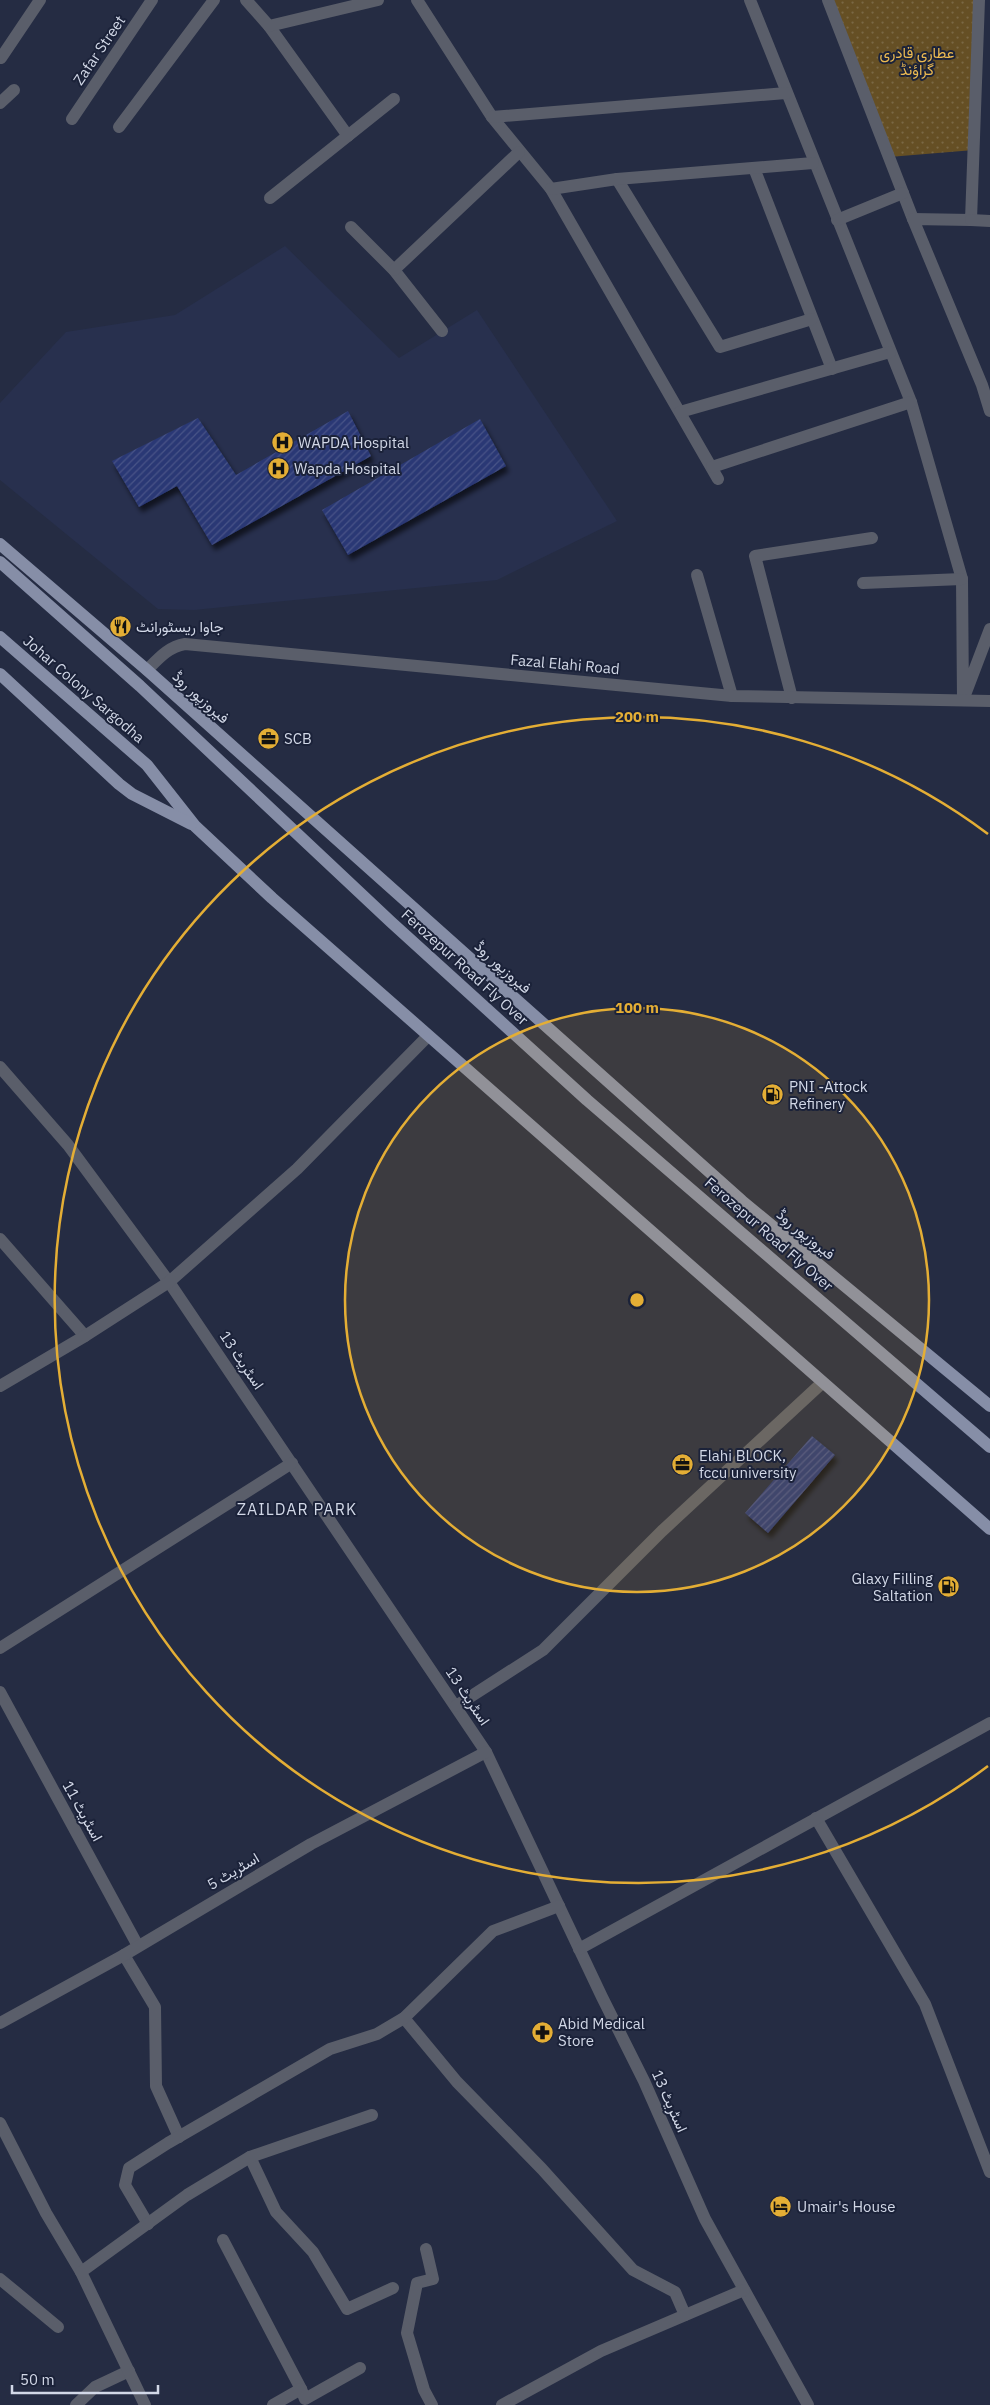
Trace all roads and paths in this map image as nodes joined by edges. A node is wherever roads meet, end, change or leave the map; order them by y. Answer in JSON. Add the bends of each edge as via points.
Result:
{"nodes":[{"id":1,"x":40,"y":0,"type":"edge"},
{"id":2,"x":152,"y":0,"type":"edge"},
{"id":3,"x":214,"y":0,"type":"edge"},
{"id":4,"x":246,"y":0,"type":"edge"},
{"id":5,"x":378,"y":0,"type":"edge"},
{"id":6,"x":417,"y":0,"type":"edge"},
{"id":7,"x":750,"y":0,"type":"edge"},
{"id":8,"x":828,"y":0,"type":"edge"},
{"id":9,"x":980,"y":0,"type":"edge"},
{"id":10,"x":270,"y":26,"type":"junction"},
{"id":11,"x":1,"y":58,"type":"edge"},
{"id":12,"x":14,"y":90,"type":"dead end"},
{"id":13,"x":786,"y":93,"type":"junction"},
{"id":14,"x":394,"y":99,"type":"dead end"},
{"id":15,"x":0,"y":103,"type":"edge"},
{"id":16,"x":492,"y":117,"type":"junction"},
{"id":17,"x":72,"y":119,"type":"dead end"},
{"id":18,"x":119,"y":127,"type":"dead end"},
{"id":19,"x":348,"y":136,"type":"junction"},
{"id":20,"x":519,"y":152,"type":"junction"},
{"id":21,"x":814,"y":163,"type":"junction"},
{"id":22,"x":754,"y":168,"type":"junction"},
{"id":23,"x":616,"y":180,"type":"junction"},
{"id":24,"x":551,"y":189,"type":"junction"},
{"id":25,"x":903,"y":193,"type":"junction"},
{"id":26,"x":270,"y":198,"type":"dead end"},
{"id":27,"x":913,"y":219,"type":"junction"},
{"id":28,"x":837,"y":220,"type":"junction"},
{"id":29,"x":972,"y":220,"type":"junction"},
{"id":30,"x":990,"y":221,"type":"edge"},
{"id":31,"x":351,"y":227,"type":"dead end"},
{"id":32,"x":394,"y":270,"type":"junction"},
{"id":33,"x":812,"y":319,"type":"junction"},
{"id":34,"x":442,"y":331,"type":"dead end"},
{"id":35,"x":890,"y":352,"type":"junction"},
{"id":36,"x":832,"y":369,"type":"junction"},
{"id":37,"x":986,"y":385,"type":"edge"},
{"id":38,"x":911,"y":402,"type":"junction"},
{"id":39,"x":990,"y":410,"type":"edge"},
{"id":40,"x":680,"y":412,"type":"junction"},
{"id":41,"x":872,"y":538,"type":"dead end"},
{"id":42,"x":0,"y":544,"type":"edge"},
{"id":43,"x":0,"y":562,"type":"edge"},
{"id":44,"x":697,"y":575,"type":"dead end"},
{"id":45,"x":962,"y":579,"type":"junction"},
{"id":46,"x":863,"y":583,"type":"dead end"},
{"id":47,"x":990,"y":629,"type":"edge"},
{"id":48,"x":0,"y":637,"type":"edge"},
{"id":49,"x":147,"y":670,"type":"junction"},
{"id":50,"x":0,"y":674,"type":"edge"},
{"id":51,"x":732,"y":696,"type":"junction"},
{"id":52,"x":792,"y":698,"type":"junction"},
{"id":53,"x":962,"y":700,"type":"junction"},
{"id":54,"x":990,"y":701,"type":"edge"},
{"id":55,"x":195,"y":826,"type":"junction"},
{"id":56,"x":428,"y":1036,"type":"junction"},
{"id":57,"x":0,"y":1067,"type":"edge"},
{"id":58,"x":0,"y":1239,"type":"edge"},
{"id":59,"x":169,"y":1282,"type":"junction"},
{"id":60,"x":85,"y":1336,"type":"junction"},
{"id":61,"x":822,"y":1383,"type":"junction"},
{"id":62,"x":0,"y":1386,"type":"edge"},
{"id":63,"x":990,"y":1406,"type":"edge"},
{"id":64,"x":990,"y":1447,"type":"edge"},
{"id":65,"x":292,"y":1463,"type":"junction"},
{"id":66,"x":990,"y":1530,"type":"edge"},
{"id":67,"x":0,"y":1648,"type":"edge"},
{"id":68,"x":0,"y":1692,"type":"edge"},
{"id":69,"x":456,"y":1706,"type":"junction"},
{"id":70,"x":990,"y":1723,"type":"edge"},
{"id":71,"x":486,"y":1752,"type":"junction"},
{"id":72,"x":816,"y":1818,"type":"junction"},
{"id":73,"x":559,"y":1906,"type":"junction"},
{"id":74,"x":138,"y":1946,"type":"junction"},
{"id":75,"x":579,"y":1949,"type":"junction"},
{"id":76,"x":124,"y":1955,"type":"junction"},
{"id":77,"x":404,"y":2018,"type":"junction"},
{"id":78,"x":0,"y":2023,"type":"edge"},
{"id":79,"x":372,"y":2114,"type":"dead end"},
{"id":80,"x":0,"y":2123,"type":"edge"},
{"id":81,"x":179,"y":2137,"type":"junction"},
{"id":82,"x":250,"y":2157,"type":"junction"},
{"id":83,"x":990,"y":2172,"type":"edge"},
{"id":84,"x":148,"y":2224,"type":"junction"},
{"id":85,"x":223,"y":2240,"type":"dead end"},
{"id":86,"x":426,"y":2249,"type":"dead end"},
{"id":87,"x":81,"y":2272,"type":"junction"},
{"id":88,"x":0,"y":2279,"type":"edge"},
{"id":89,"x":393,"y":2288,"type":"dead end"},
{"id":90,"x":744,"y":2290,"type":"junction"},
{"id":91,"x":685,"y":2315,"type":"junction"},
{"id":92,"x":58,"y":2327,"type":"dead end"},
{"id":93,"x":360,"y":2368,"type":"dead end"},
{"id":94,"x":130,"y":2371,"type":"junction"},
{"id":95,"x":301,"y":2389,"type":"junction"},
{"id":96,"x":76,"y":2405,"type":"edge"},
{"id":97,"x":145,"y":2405,"type":"edge"},
{"id":98,"x":273,"y":2405,"type":"edge"},
{"id":99,"x":432,"y":2405,"type":"edge"},
{"id":100,"x":502,"y":2405,"type":"edge"},
{"id":101,"x":808,"y":2405,"type":"edge"}],
"edges":[{"from":1,"to":11,"type":"street"},
{"from":2,"to":17,"type":"street","name":"Zafar Street"},
{"from":3,"to":18,"type":"street"},
{"from":4,"to":10,"type":"street"},
{"from":5,"to":10,"type":"street"},
{"from":6,"to":16,"type":"street"},
{"from":7,"to":13,"type":"street"},
{"from":8,"to":25,"type":"street"},
{"from":9,"to":29,"type":"street"},
{"from":10,"to":19,"type":"street"},
{"from":12,"to":15,"type":"street"},
{"from":13,"to":16,"type":"street"},
{"from":13,"to":21,"type":"street"},
{"from":14,"to":19,"type":"street"},
{"from":16,"to":20,"type":"street"},
{"from":19,"to":26,"type":"street"},
{"from":20,"to":24,"type":"street"},
{"from":20,"to":32,"type":"street"},
{"from":21,"to":22,"type":"street"},
{"from":21,"to":28,"type":"street"},
{"from":22,"to":23,"type":"street"},
{"from":22,"to":33,"type":"street"},
{"from":23,"to":24,"type":"street"},
{"from":23,"to":33,"type":"street","via":[[720,347]]},
{"from":24,"to":40,"type":"street"},
{"from":25,"to":27,"type":"street"},
{"from":25,"to":28,"type":"street"},
{"from":27,"to":29,"type":"street"},
{"from":27,"to":37,"type":"street"},
{"from":28,"to":35,"type":"street"},
{"from":29,"to":30,"type":"street"},
{"from":31,"to":32,"type":"street"},
{"from":32,"to":34,"type":"street"},
{"from":33,"to":36,"type":"street"},
{"from":35,"to":36,"type":"street"},
{"from":35,"to":38,"type":"street"},
{"from":36,"to":40,"type":"street"},
{"from":37,"to":39,"type":"street"},
{"from":38,"to":40,"type":"street","via":[[715,473]]},
{"from":38,"to":45,"type":"street"},
{"from":41,"to":52,"type":"street","via":[[755,556]]},
{"from":42,"to":49,"type":"main road","name":"فیروزپور روڈ"},
{"from":43,"to":64,"type":"main road","name":"Ferozepur Road Fly Over","via":[[140,686],[391,922],[587,1100]]},
{"from":44,"to":51,"type":"street"},
{"from":45,"to":46,"type":"street"},
{"from":45,"to":53,"type":"street"},
{"from":47,"to":53,"type":"street"},
{"from":48,"to":55,"type":"main road","name":"Johar Colony Sargodha","via":[[147,765]]},
{"from":49,"to":51,"type":"street","name":"Fazal Elahi Road","via":[[165,652],[185,644]]},
{"from":49,"to":63,"type":"main road","name":"فیروزپور روڈ","via":[[742,1201]]},
{"from":50,"to":55,"type":"main road","via":[[119,784]]},
{"from":51,"to":52,"type":"street","name":"Fazal Elahi Road"},
{"from":52,"to":53,"type":"street","name":"Fazal Elahi Road"},
{"from":53,"to":54,"type":"street","name":"Fazal Elahi Road"},
{"from":55,"to":56,"type":"main road"},
{"from":56,"to":59,"type":"street","via":[[298,1169]]},
{"from":56,"to":61,"type":"main road"},
{"from":57,"to":59,"type":"street","name":"اسٹریٹ 13","via":[[68,1145]]},
{"from":58,"to":60,"type":"street"},
{"from":59,"to":60,"type":"street"},
{"from":59,"to":65,"type":"street","name":"اسٹریٹ 13"},
{"from":60,"to":62,"type":"street"},
{"from":61,"to":66,"type":"main road"},
{"from":61,"to":69,"type":"street","via":[[662,1531],[543,1650]]},
{"from":65,"to":67,"type":"street"},
{"from":65,"to":69,"type":"street","name":"اسٹریٹ 13"},
{"from":68,"to":74,"type":"street","name":"اسٹریٹ 11"},
{"from":69,"to":71,"type":"street","name":"اسٹریٹ 13"},
{"from":70,"to":72,"type":"street"},
{"from":71,"to":73,"type":"street","name":"اسٹریٹ 13"},
{"from":71,"to":74,"type":"street","name":"اسٹریٹ 5","via":[[311,1844]]},
{"from":72,"to":75,"type":"street"},
{"from":72,"to":83,"type":"street","via":[[925,2004]]},
{"from":73,"to":75,"type":"street","name":"اسٹریٹ 13"},
{"from":73,"to":77,"type":"street","via":[[493,1931]]},
{"from":74,"to":76,"type":"street","name":"اسٹریٹ 5"},
{"from":75,"to":90,"type":"street","name":"اسٹریٹ 13","via":[[644,2080],[704,2219]]},
{"from":76,"to":78,"type":"street","name":"اسٹریٹ 5"},
{"from":76,"to":81,"type":"street","via":[[155,2007],[156,2086]]},
{"from":77,"to":81,"type":"street","via":[[377,2034],[330,2049]]},
{"from":77,"to":91,"type":"street","via":[[457,2082],[633,2270],[675,2292]]},
{"from":79,"to":82,"type":"street"},
{"from":80,"to":87,"type":"street","via":[[46,2213]]},
{"from":81,"to":84,"type":"street","via":[[129,2168],[125,2185]]},
{"from":82,"to":84,"type":"street","via":[[187,2195]]},
{"from":82,"to":89,"type":"street","via":[[276,2212],[313,2252],[347,2308]]},
{"from":84,"to":87,"type":"street"},
{"from":85,"to":95,"type":"street"},
{"from":86,"to":99,"type":"street","via":[[433,2278],[417,2283],[407,2333],[424,2390]]},
{"from":87,"to":94,"type":"street"},
{"from":88,"to":92,"type":"street"},
{"from":90,"to":91,"type":"street"},
{"from":90,"to":101,"type":"street","name":"اسٹریٹ 13"},
{"from":91,"to":100,"type":"street","via":[[601,2351]]},
{"from":93,"to":95,"type":"street","via":[[305,2399]]},
{"from":94,"to":96,"type":"street","via":[[95,2387]]},
{"from":94,"to":97,"type":"street"},
{"from":95,"to":98,"type":"street"}]}
